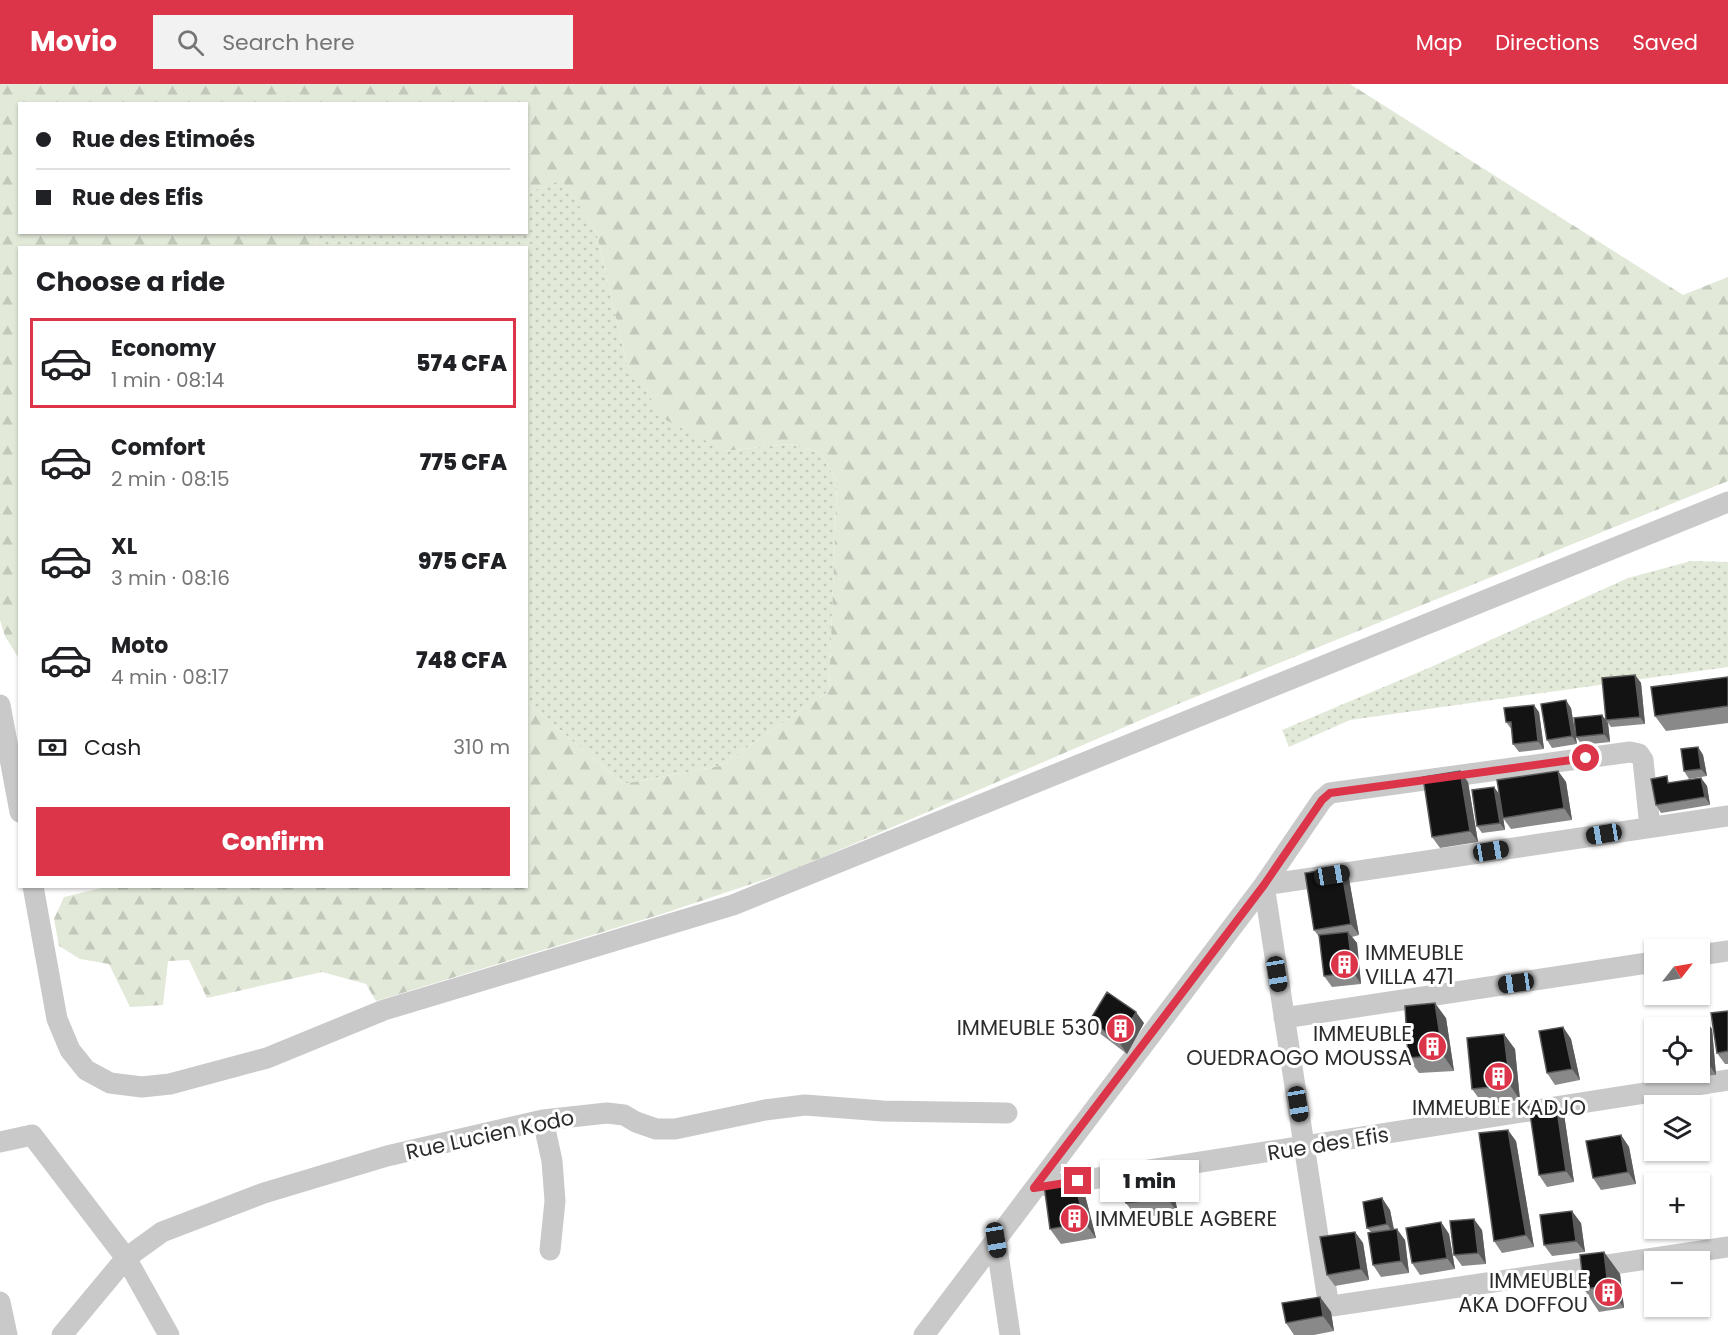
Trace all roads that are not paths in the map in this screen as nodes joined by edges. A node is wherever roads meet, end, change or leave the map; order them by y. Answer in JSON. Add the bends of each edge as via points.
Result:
{"nodes":[{"id":1,"x":1728,"y":502,"type":"edge"},
{"id":2,"x":0,"y":705,"type":"edge"},
{"id":3,"x":18,"y":801,"type":"edge"},
{"id":4,"x":1728,"y":816,"type":"edge"},
{"id":5,"x":1650,"y":827,"type":"junction"},
{"id":6,"x":1264,"y":885,"type":"junction"},
{"id":7,"x":33,"y":888,"type":"edge"},
{"id":8,"x":1728,"y":951,"type":"edge"},
{"id":9,"x":1710,"y":954,"type":"edge"},
{"id":10,"x":1644,"y":964,"type":"edge"},
{"id":11,"x":1284,"y":1018,"type":"junction"},
{"id":12,"x":1728,"y":1080,"type":"edge"},
{"id":13,"x":1007,"y":1113,"type":"dead end"},
{"id":14,"x":543,"y":1120,"type":"junction"},
{"id":15,"x":0,"y":1142,"type":"edge"},
{"id":16,"x":1304,"y":1148,"type":"junction"},
{"id":17,"x":1034,"y":1188,"type":"junction"},
{"id":18,"x":996,"y":1240,"type":"junction"},
{"id":19,"x":1728,"y":1247,"type":"edge"},
{"id":20,"x":550,"y":1250,"type":"dead end"},
{"id":21,"x":126,"y":1258,"type":"junction"},
{"id":22,"x":0,"y":1302,"type":"edge"},
{"id":23,"x":7,"y":1335,"type":"edge"},
{"id":24,"x":62,"y":1335,"type":"edge"},
{"id":25,"x":169,"y":1335,"type":"edge"},
{"id":26,"x":924,"y":1335,"type":"edge"},
{"id":27,"x":1010,"y":1335,"type":"edge"}],
"edges":[{"from":1,"to":7,"type":"street","via":[[733,904],[384,1010],[267,1058],[170,1084],[142,1087],[110,1083],[87,1070],[70,1050],[57,1019]]},
{"from":2,"to":3,"type":"street"},
{"from":4,"to":5,"type":"street"},
{"from":5,"to":6,"type":"street"},
{"from":5,"to":6,"type":"street","via":[[1643,760],[1639,754],[1342,790],[1322,800]]},
{"from":6,"to":11,"type":"street"},
{"from":6,"to":17,"type":"street"},
{"from":8,"to":9,"type":"street"},
{"from":10,"to":11,"type":"street"},
{"from":11,"to":16,"type":"street"},
{"from":12,"to":16,"type":"street","name":"Rue des Efis"},
{"from":13,"to":14,"type":"street","name":"Rue Lucien Kodo","via":[[883,1112],[805,1105],[675,1129],[656,1129],[624,1115],[607,1113]]},
{"from":14,"to":20,"type":"street","via":[[555,1201]]},
{"from":14,"to":21,"type":"street","name":"Rue Lucien Kodo","via":[[387,1156],[264,1193],[162,1232]]},
{"from":15,"to":21,"type":"street","via":[[32,1136]]},
{"from":16,"to":17,"type":"street","name":"Rue des Efis"},
{"from":16,"to":19,"type":"street","via":[[1328,1301],[1332,1306]]},
{"from":17,"to":18,"type":"street"},
{"from":18,"to":26,"type":"street"},
{"from":18,"to":27,"type":"street"},
{"from":21,"to":24,"type":"street","name":"Rue Lucien Kodo"},
{"from":21,"to":25,"type":"street"},
{"from":22,"to":23,"type":"street"}]}
